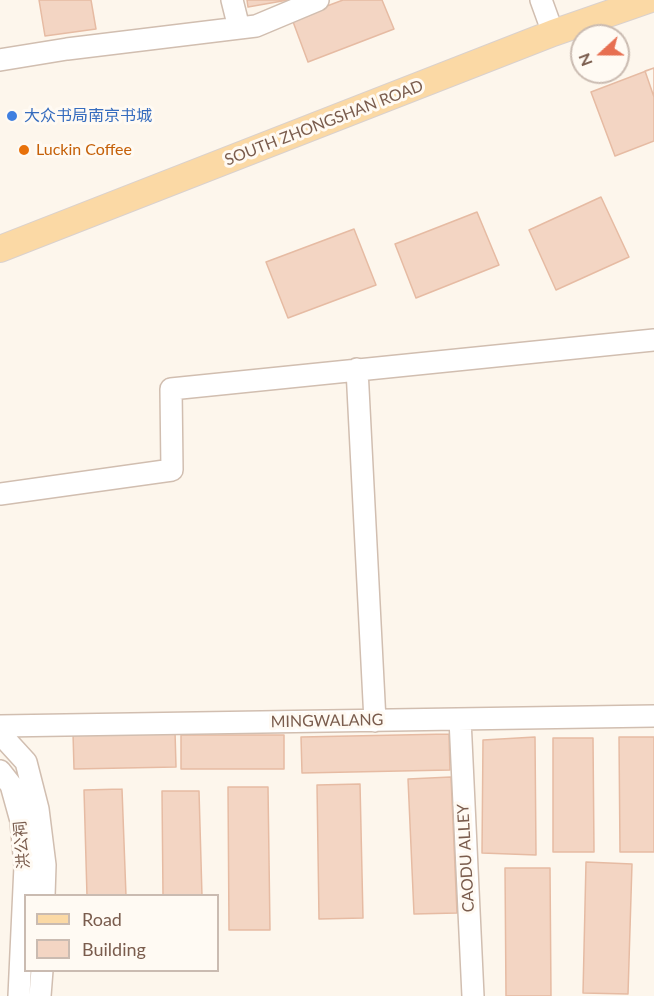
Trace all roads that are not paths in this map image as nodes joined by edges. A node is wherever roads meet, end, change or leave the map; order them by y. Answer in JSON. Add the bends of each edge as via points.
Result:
{"nodes":[{"id":1,"x":232,"y":0,"type":"edge"},
{"id":2,"x":318,"y":0,"type":"edge"},
{"id":3,"x":541,"y":0,"type":"edge"},
{"id":4,"x":648,"y":0,"type":"edge"},
{"id":5,"x":239,"y":28,"type":"junction"},
{"id":6,"x":553,"y":33,"type":"junction"},
{"id":7,"x":0,"y":60,"type":"edge"},
{"id":8,"x":0,"y":249,"type":"edge"},
{"id":9,"x":654,"y":340,"type":"edge"},
{"id":10,"x":357,"y":369,"type":"junction"},
{"id":11,"x":0,"y":494,"type":"edge"},
{"id":12,"x":654,"y":716,"type":"edge"},
{"id":13,"x":460,"y":719,"type":"junction"},
{"id":14,"x":375,"y":720,"type":"junction"},
{"id":15,"x":0,"y":726,"type":"edge"},
{"id":16,"x":0,"y":737,"type":"edge"},
{"id":17,"x":0,"y":771,"type":"edge"},
{"id":18,"x":44,"y":894,"type":"edge"},
{"id":19,"x":42,"y":972,"type":"edge"},
{"id":20,"x":19,"y":996,"type":"edge"},
{"id":21,"x":40,"y":996,"type":"edge"},
{"id":22,"x":473,"y":996,"type":"edge"}],
"edges":[{"from":1,"to":5,"type":"street"},
{"from":2,"to":5,"type":"street","via":[[256,26]]},
{"from":3,"to":6,"type":"street"},
{"from":4,"to":6,"type":"street"},
{"from":5,"to":7,"type":"street"},
{"from":6,"to":8,"type":"street"},
{"from":9,"to":10,"type":"street"},
{"from":10,"to":11,"type":"street","via":[[171,390],[172,470]]},
{"from":10,"to":14,"type":"street"},
{"from":12,"to":13,"type":"street","name":"MINGWALANG"},
{"from":13,"to":14,"type":"street","name":"MINGWALANG"},
{"from":13,"to":22,"type":"street","name":"CAODU ALLEY"},
{"from":14,"to":15,"type":"street","name":"MINGWALANG"},
{"from":16,"to":18,"type":"street","name":"洪公祠","via":[[26,762],[38,808],[45,864]]},
{"from":17,"to":20,"type":"street","name":"洪公祠","via":[[11,785],[19,812],[25,866]]},
{"from":19,"to":21,"type":"street"}]}
